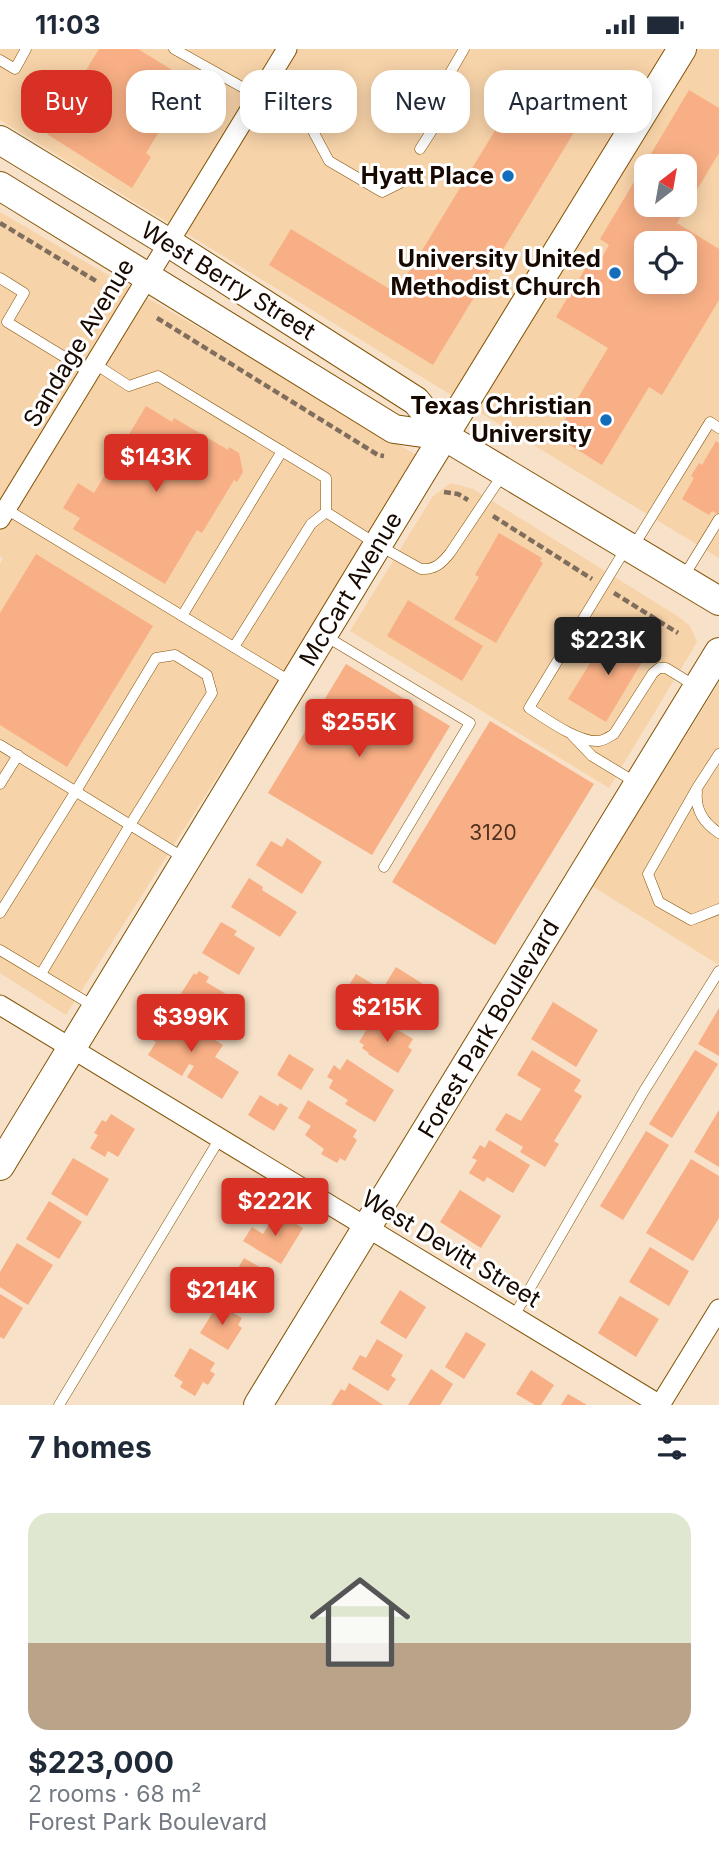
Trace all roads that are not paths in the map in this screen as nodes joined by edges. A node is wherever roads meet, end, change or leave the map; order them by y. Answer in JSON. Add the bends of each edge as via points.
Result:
{"nodes":[{"id":1,"x":26,"y":49,"type":"edge"},
{"id":2,"x":174,"y":49,"type":"edge"},
{"id":3,"x":287,"y":49,"type":"edge"},
{"id":4,"x":464,"y":49,"type":"edge"},
{"id":5,"x":682,"y":49,"type":"edge"},
{"id":6,"x":0,"y":61,"type":"edge"},
{"id":7,"x":274,"y":70,"type":"edge"},
{"id":8,"x":240,"y":86,"type":"edge"},
{"id":9,"x":240,"y":126,"type":"edge"},
{"id":10,"x":314,"y":133,"type":"dead end"},
{"id":11,"x":0,"y":140,"type":"edge"},
{"id":12,"x":420,"y":149,"type":"dead end"},
{"id":13,"x":400,"y":183,"type":"dead end"},
{"id":14,"x":0,"y":186,"type":"edge"},
{"id":15,"x":169,"y":243,"type":"junction"},
{"id":16,"x":148,"y":277,"type":"junction"},
{"id":17,"x":0,"y":278,"type":"edge"},
{"id":18,"x":92,"y":368,"type":"junction"},
{"id":19,"x":719,"y":428,"type":"edge"},
{"id":20,"x":444,"y":436,"type":"junction"},
{"id":21,"x":282,"y":451,"type":"junction"},
{"id":22,"x":505,"y":472,"type":"junction"},
{"id":23,"x":326,"y":512,"type":"junction"},
{"id":24,"x":3,"y":514,"type":"edge"},
{"id":25,"x":719,"y":519,"type":"edge"},
{"id":26,"x":377,"y":545,"type":"junction"},
{"id":27,"x":629,"y":547,"type":"junction"},
{"id":28,"x":682,"y":579,"type":"junction"},
{"id":29,"x":719,"y":601,"type":"edge"},
{"id":30,"x":182,"y":616,"type":"junction"},
{"id":31,"x":323,"y":634,"type":"junction"},
{"id":32,"x":234,"y":647,"type":"junction"},
{"id":33,"x":719,"y":652,"type":"edge"},
{"id":34,"x":293,"y":684,"type":"junction"},
{"id":35,"x":697,"y":687,"type":"junction"},
{"id":36,"x":571,"y":734,"type":"junction"},
{"id":37,"x":0,"y":745,"type":"edge"},
{"id":38,"x":719,"y":754,"type":"edge"},
{"id":39,"x":18,"y":755,"type":"junction"},
{"id":40,"x":0,"y":783,"type":"edge"},
{"id":41,"x":639,"y":784,"type":"junction"},
{"id":42,"x":697,"y":788,"type":"junction"},
{"id":43,"x":76,"y":791,"type":"junction"},
{"id":44,"x":130,"y":825,"type":"junction"},
{"id":45,"x":719,"y":833,"type":"edge"},
{"id":46,"x":186,"y":859,"type":"junction"},
{"id":47,"x":384,"y":867,"type":"dead end"},
{"id":48,"x":719,"y":909,"type":"edge"},
{"id":49,"x":0,"y":913,"type":"edge"},
{"id":50,"x":0,"y":950,"type":"edge"},
{"id":51,"x":719,"y":971,"type":"edge"},
{"id":52,"x":41,"y":974,"type":"junction"},
{"id":53,"x":0,"y":1005,"type":"edge"},
{"id":54,"x":96,"y":1008,"type":"junction"},
{"id":55,"x":72,"y":1048,"type":"junction"},
{"id":56,"x":220,"y":1138,"type":"junction"},
{"id":57,"x":0,"y":1166,"type":"edge"},
{"id":58,"x":368,"y":1228,"type":"junction"},
{"id":59,"x":719,"y":1310,"type":"edge"},
{"id":60,"x":514,"y":1316,"type":"junction"},
{"id":61,"x":59,"y":1405,"type":"edge"},
{"id":62,"x":258,"y":1405,"type":"edge"},
{"id":63,"x":660,"y":1405,"type":"edge"}],
"edges":[{"from":1,"to":6,"type":"lane","via":[[15,69]]},
{"from":2,"to":8,"type":"lane"},
{"from":3,"to":7,"type":"street","name":"Sandage Avenue"},
{"from":4,"to":12,"type":"lane","via":[[439,92],[438,121]]},
{"from":5,"to":20,"type":"street","name":"McCart Avenue"},
{"from":9,"to":15,"type":"street","name":"Sandage Avenue"},
{"from":10,"to":13,"type":"lane","via":[[329,161],[360,180],[382,192]]},
{"from":11,"to":15,"type":"street","name":"West Berry Street"},
{"from":14,"to":16,"type":"street","name":"West Berry Street"},
{"from":15,"to":16,"type":"street","name":"Sandage Avenue"},
{"from":15,"to":20,"type":"street","name":"West Berry Street","via":[[416,401]]},
{"from":16,"to":18,"type":"street","name":"Sandage Avenue"},
{"from":16,"to":20,"type":"street","name":"West Berry Street","via":[[394,429]]},
{"from":17,"to":18,"type":"lane","via":[[24,293],[7,322]]},
{"from":18,"to":21,"type":"lane","via":[[129,386],[158,376]]},
{"from":18,"to":24,"type":"street","name":"Sandage Avenue"},
{"from":19,"to":27,"type":"lane","via":[[710,422]]},
{"from":20,"to":22,"type":"street","name":"West Berry Street"},
{"from":20,"to":26,"type":"street","name":"McCart Avenue"},
{"from":21,"to":23,"type":"lane","via":[[326,478]]},
{"from":21,"to":30,"type":"lane"},
{"from":22,"to":26,"type":"lane","via":[[440,565],[422,569]]},
{"from":22,"to":27,"type":"street","name":"West Berry Street"},
{"from":23,"to":26,"type":"lane"},
{"from":23,"to":32,"type":"lane","via":[[311,524]]},
{"from":24,"to":30,"type":"lane"},
{"from":25,"to":28,"type":"lane"},
{"from":26,"to":31,"type":"street","name":"McCart Avenue"},
{"from":27,"to":28,"type":"street","name":"West Berry Street"},
{"from":27,"to":36,"type":"lane","via":[[529,708]]},
{"from":28,"to":29,"type":"street","name":"West Berry Street"},
{"from":30,"to":32,"type":"lane"},
{"from":31,"to":34,"type":"street","name":"McCart Avenue"},
{"from":31,"to":47,"type":"lane","via":[[470,723]]},
{"from":32,"to":34,"type":"lane"},
{"from":33,"to":35,"type":"street","name":"Forest Park Boulevard"},
{"from":34,"to":46,"type":"street","name":"McCart Avenue"},
{"from":35,"to":36,"type":"lane","via":[[659,668],[614,734],[597,741]]},
{"from":35,"to":41,"type":"street","name":"Forest Park Boulevard"},
{"from":36,"to":41,"type":"lane","via":[[592,756]]},
{"from":37,"to":39,"type":"lane"},
{"from":38,"to":42,"type":"lane"},
{"from":39,"to":40,"type":"lane"},
{"from":39,"to":43,"type":"lane"},
{"from":41,"to":58,"type":"street","name":"Forest Park Boulevard"},
{"from":42,"to":45,"type":"lane","via":[[696,801],[707,825]]},
{"from":42,"to":48,"type":"lane","via":[[648,874],[659,902],[691,920]]},
{"from":43,"to":44,"type":"lane"},
{"from":43,"to":44,"type":"lane","via":[[156,657],[175,655],[206,675],[212,693]]},
{"from":43,"to":49,"type":"lane"},
{"from":44,"to":46,"type":"lane"},
{"from":44,"to":52,"type":"lane"},
{"from":46,"to":54,"type":"street","name":"McCart Avenue"},
{"from":50,"to":52,"type":"lane"},
{"from":51,"to":60,"type":"lane","via":[[644,1090]]},
{"from":52,"to":54,"type":"lane"},
{"from":53,"to":55,"type":"street","name":"West Devitt Street"},
{"from":54,"to":55,"type":"street","name":"McCart Avenue"},
{"from":55,"to":56,"type":"street","name":"West Devitt Street"},
{"from":55,"to":57,"type":"street","name":"McCart Avenue"},
{"from":56,"to":58,"type":"street","name":"West Devitt Street"},
{"from":56,"to":61,"type":"lane"},
{"from":58,"to":60,"type":"street","name":"West Devitt Street"},
{"from":58,"to":62,"type":"street","name":"Forest Park Boulevard"},
{"from":59,"to":63,"type":"street"},
{"from":60,"to":63,"type":"street","name":"West Devitt Street"}]}
